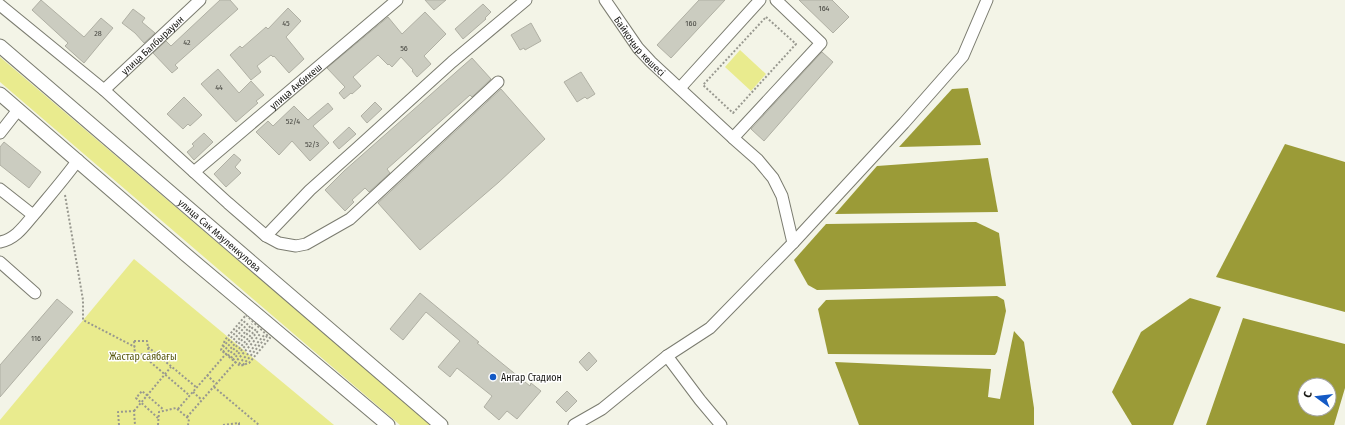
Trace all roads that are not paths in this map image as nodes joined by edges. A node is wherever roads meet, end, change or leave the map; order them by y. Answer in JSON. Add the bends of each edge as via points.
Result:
{"nodes":[{"id":1,"x":200,"y":0,"type":"edge"},
{"id":2,"x":397,"y":0,"type":"edge"},
{"id":3,"x":526,"y":0,"type":"edge"},
{"id":4,"x":605,"y":0,"type":"edge"},
{"id":5,"x":760,"y":0,"type":"edge"},
{"id":6,"x":776,"y":0,"type":"edge"},
{"id":7,"x":987,"y":0,"type":"edge"},
{"id":8,"x":3,"y":4,"type":"edge"},
{"id":9,"x":0,"y":46,"type":"edge"},
{"id":10,"x":498,"y":82,"type":"dead end"},
{"id":11,"x":680,"y":88,"type":"junction"},
{"id":12,"x":104,"y":90,"type":"junction"},
{"id":13,"x":0,"y":94,"type":"edge"},
{"id":14,"x":18,"y":110,"type":"junction"},
{"id":15,"x":0,"y":133,"type":"edge"},
{"id":16,"x":733,"y":138,"type":"junction"},
{"id":17,"x":78,"y":160,"type":"junction"},
{"id":18,"x":194,"y":172,"type":"junction"},
{"id":19,"x":0,"y":189,"type":"edge"},
{"id":20,"x":33,"y":215,"type":"junction"},
{"id":21,"x":266,"y":236,"type":"junction"},
{"id":22,"x":0,"y":242,"type":"edge"},
{"id":23,"x":793,"y":243,"type":"junction"},
{"id":24,"x":0,"y":262,"type":"edge"},
{"id":25,"x":35,"y":293,"type":"dead end"},
{"id":26,"x":667,"y":356,"type":"junction"},
{"id":27,"x":388,"y":425,"type":"edge"},
{"id":28,"x":441,"y":425,"type":"edge"},
{"id":29,"x":574,"y":425,"type":"edge"},
{"id":30,"x":721,"y":425,"type":"edge"}],
"edges":[{"from":1,"to":12,"type":"street","name":"улица Балбырауын"},
{"from":2,"to":18,"type":"street","name":"улица Акбикеш"},
{"from":3,"to":21,"type":"street","via":[[452,62],[310,190]]},
{"from":4,"to":11,"type":"street","name":"Байқоңыр көшесі","via":[[638,48]]},
{"from":5,"to":11,"type":"street"},
{"from":6,"to":16,"type":"street","via":[[821,42]]},
{"from":7,"to":23,"type":"street","via":[[963,56]]},
{"from":8,"to":12,"type":"street"},
{"from":9,"to":28,"type":"main road","name":"улица Сак Мауленкулова"},
{"from":10,"to":21,"type":"street","via":[[350,219],[306,244],[296,246],[279,243]]},
{"from":11,"to":16,"type":"street","name":"Байқоңыр көшесі"},
{"from":12,"to":18,"type":"street"},
{"from":13,"to":14,"type":"main road"},
{"from":14,"to":15,"type":"street"},
{"from":14,"to":17,"type":"main road"},
{"from":16,"to":23,"type":"street","name":"Байқоңыр көшесі","via":[[758,160],[773,178],[782,196]]},
{"from":17,"to":20,"type":"street"},
{"from":17,"to":27,"type":"main road"},
{"from":18,"to":21,"type":"street"},
{"from":19,"to":20,"type":"street"},
{"from":20,"to":22,"type":"street","via":[[17,234]]},
{"from":23,"to":26,"type":"street","via":[[710,328]]},
{"from":24,"to":25,"type":"street"},
{"from":26,"to":29,"type":"street","via":[[602,409]]},
{"from":26,"to":30,"type":"street"}]}
